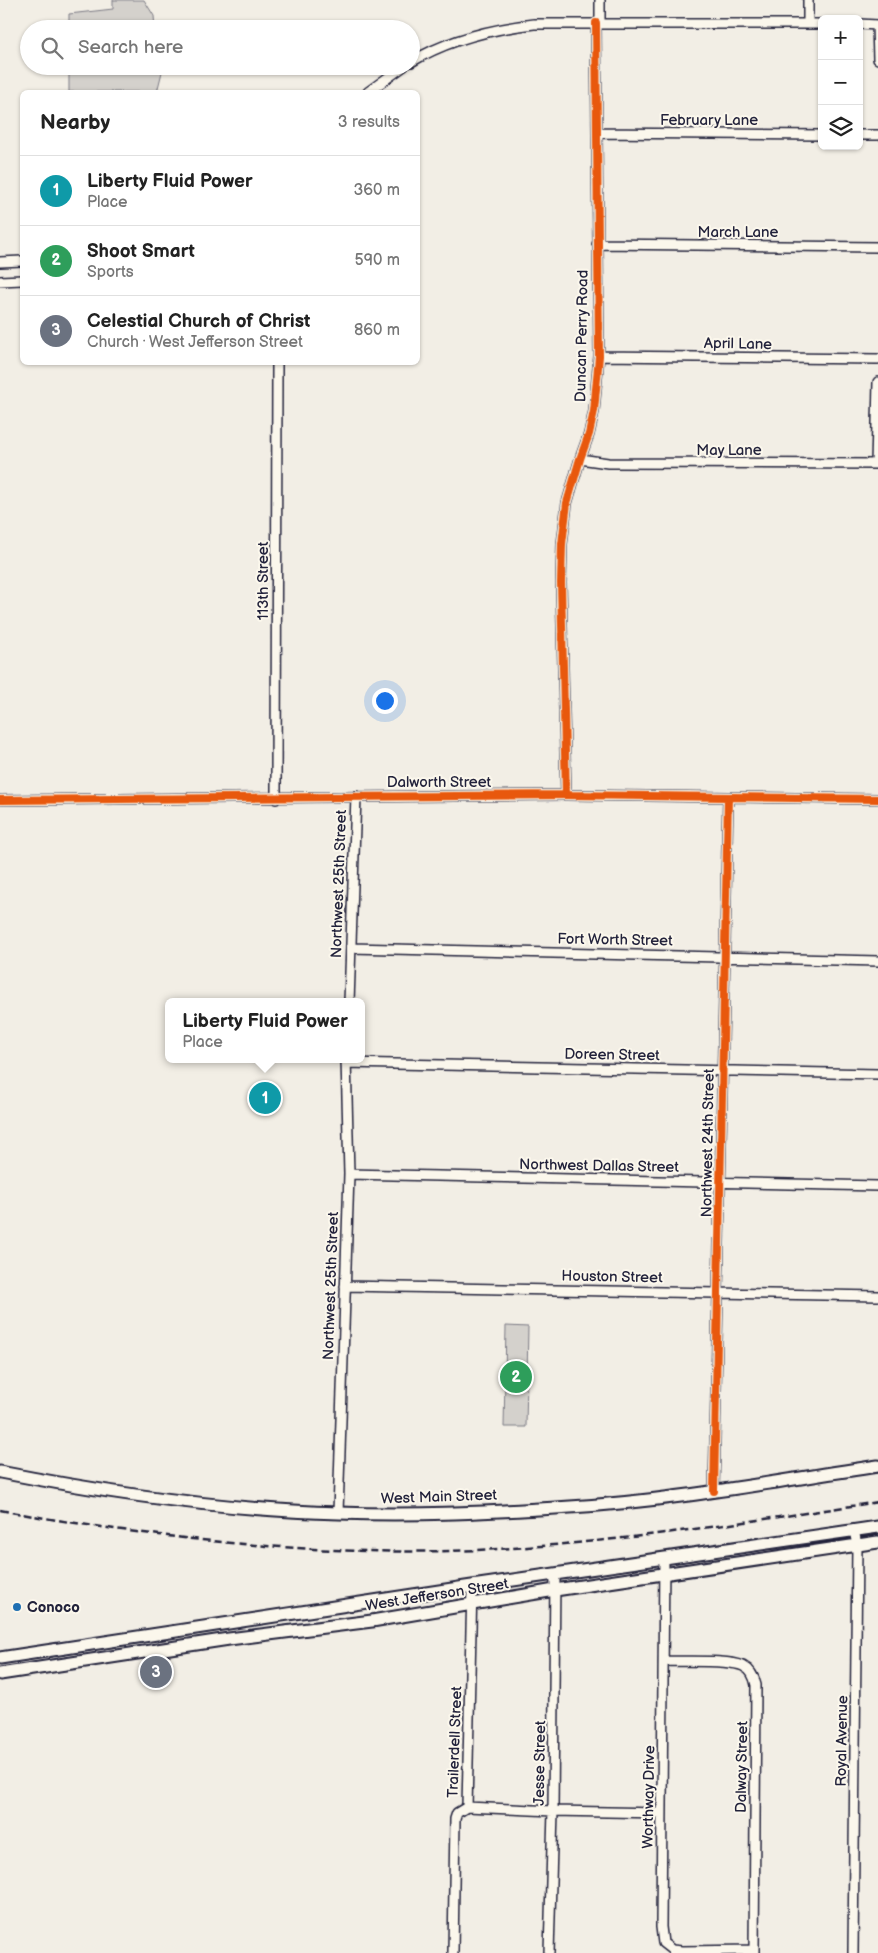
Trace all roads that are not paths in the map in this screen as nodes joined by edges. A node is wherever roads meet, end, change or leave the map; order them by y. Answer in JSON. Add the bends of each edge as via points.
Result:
{"nodes":[{"id":1,"x":600,"y":0,"type":"edge"},
{"id":2,"x":808,"y":3,"type":"edge"},
{"id":3,"x":598,"y":23,"type":"junction"},
{"id":4,"x":808,"y":24,"type":"junction"},
{"id":5,"x":818,"y":24,"type":"edge"},
{"id":6,"x":863,"y":24,"type":"edge"},
{"id":7,"x":878,"y":25,"type":"edge"},
{"id":8,"x":420,"y":57,"type":"edge"},
{"id":9,"x":878,"y":58,"type":"edge"},
{"id":10,"x":392,"y":75,"type":"edge"},
{"id":11,"x":371,"y":90,"type":"edge"},
{"id":12,"x":597,"y":134,"type":"junction"},
{"id":13,"x":818,"y":135,"type":"edge"},
{"id":14,"x":863,"y":135,"type":"edge"},
{"id":15,"x":878,"y":135,"type":"edge"},
{"id":16,"x":597,"y":244,"type":"junction"},
{"id":17,"x":878,"y":246,"type":"edge"},
{"id":18,"x":20,"y":261,"type":"edge"},
{"id":19,"x":0,"y":262,"type":"edge"},
{"id":20,"x":20,"y":280,"type":"edge"},
{"id":21,"x":0,"y":281,"type":"edge"},
{"id":22,"x":598,"y":356,"type":"junction"},
{"id":23,"x":878,"y":359,"type":"edge"},
{"id":24,"x":278,"y":365,"type":"edge"},
{"id":25,"x":878,"y":382,"type":"edge"},
{"id":26,"x":580,"y":459,"type":"junction"},
{"id":27,"x":877,"y":464,"type":"edge"},
{"id":28,"x":566,"y":795,"type":"junction"},
{"id":29,"x":356,"y":796,"type":"junction"},
{"id":30,"x":728,"y":797,"type":"junction"},
{"id":31,"x":276,"y":799,"type":"junction"},
{"id":32,"x":0,"y":800,"type":"edge"},
{"id":33,"x":878,"y":800,"type":"edge"},
{"id":34,"x":351,"y":948,"type":"junction"},
{"id":35,"x":725,"y":957,"type":"junction"},
{"id":36,"x":878,"y":961,"type":"edge"},
{"id":37,"x":349,"y":998,"type":"edge"},
{"id":38,"x":365,"y":1062,"type":"edge"},
{"id":39,"x":346,"y":1063,"type":"edge"},
{"id":40,"x":722,"y":1071,"type":"junction"},
{"id":41,"x":878,"y":1074,"type":"edge"},
{"id":42,"x":349,"y":1174,"type":"junction"},
{"id":43,"x":720,"y":1183,"type":"junction"},
{"id":44,"x":878,"y":1186,"type":"edge"},
{"id":45,"x":345,"y":1286,"type":"junction"},
{"id":46,"x":719,"y":1293,"type":"junction"},
{"id":47,"x":878,"y":1296,"type":"edge"},
{"id":48,"x":878,"y":1466,"type":"edge"},
{"id":49,"x":0,"y":1472,"type":"edge"},
{"id":50,"x":714,"y":1491,"type":"junction"},
{"id":51,"x":338,"y":1514,"type":"junction"},
{"id":52,"x":878,"y":1527,"type":"edge"},
{"id":53,"x":854,"y":1530,"type":"junction"},
{"id":54,"x":878,"y":1542,"type":"edge"},
{"id":55,"x":857,"y":1545,"type":"junction"},
{"id":56,"x":664,"y":1558,"type":"junction"},
{"id":57,"x":555,"y":1574,"type":"junction"},
{"id":58,"x":664,"y":1574,"type":"junction"},
{"id":59,"x":472,"y":1586,"type":"junction"},
{"id":60,"x":555,"y":1590,"type":"junction"},
{"id":61,"x":434,"y":1592,"type":"junction"},
{"id":62,"x":472,"y":1604,"type":"junction"},
{"id":63,"x":340,"y":1607,"type":"junction"},
{"id":64,"x":436,"y":1611,"type":"junction"},
{"id":65,"x":343,"y":1625,"type":"junction"},
{"id":66,"x":185,"y":1629,"type":"junction"},
{"id":67,"x":188,"y":1646,"type":"junction"},
{"id":68,"x":70,"y":1647,"type":"junction"},
{"id":69,"x":0,"y":1658,"type":"edge"},
{"id":70,"x":664,"y":1661,"type":"junction"},
{"id":71,"x":71,"y":1663,"type":"junction"},
{"id":72,"x":0,"y":1674,"type":"edge"},
{"id":73,"x":467,"y":1807,"type":"junction"},
{"id":74,"x":553,"y":1812,"type":"junction"},
{"id":75,"x":662,"y":1813,"type":"junction"},
{"id":76,"x":754,"y":1952,"type":"edge"},
{"id":77,"x":453,"y":1953,"type":"edge"},
{"id":78,"x":549,"y":1953,"type":"edge"},
{"id":79,"x":853,"y":1953,"type":"edge"}],
"edges":[{"from":1,"to":3,"type":"street","name":"Duncan Perry Road"},
{"from":2,"to":4,"type":"street"},
{"from":3,"to":4,"type":"street"},
{"from":3,"to":8,"type":"street","via":[[498,28],[437,47]]},
{"from":3,"to":12,"type":"street","name":"Duncan Perry Road"},
{"from":4,"to":5,"type":"street"},
{"from":6,"to":7,"type":"street"},
{"from":7,"to":9,"type":"street"},
{"from":10,"to":11,"type":"street"},
{"from":12,"to":13,"type":"street","name":"February Lane"},
{"from":12,"to":16,"type":"street","name":"Duncan Perry Road"},
{"from":14,"to":15,"type":"street"},
{"from":16,"to":17,"type":"street","name":"March Lane"},
{"from":16,"to":22,"type":"street","name":"Duncan Perry Road"},
{"from":18,"to":19,"type":"street"},
{"from":20,"to":21,"type":"street"},
{"from":22,"to":23,"type":"street","name":"April Lane"},
{"from":22,"to":26,"type":"street","name":"Duncan Perry Road","via":[[594,411]]},
{"from":24,"to":31,"type":"street","name":"113th Street"},
{"from":25,"to":27,"type":"street"},
{"from":26,"to":27,"type":"street","name":"May Lane","via":[[608,463]]},
{"from":26,"to":28,"type":"street","name":"Duncan Perry Road","via":[[567,503],[562,544]]},
{"from":28,"to":29,"type":"street","name":"Dalworth Street"},
{"from":28,"to":30,"type":"street","name":"Dalworth Street"},
{"from":29,"to":31,"type":"street","name":"Dalworth Street"},
{"from":29,"to":34,"type":"street","name":"Northwest 25th Street"},
{"from":30,"to":33,"type":"street","name":"Dalworth Street"},
{"from":30,"to":35,"type":"street","name":"Northwest 24th Street"},
{"from":31,"to":32,"type":"street","name":"Dalworth Street"},
{"from":34,"to":35,"type":"street","name":"Fort Worth Street"},
{"from":34,"to":37,"type":"street","name":"Northwest 25th Street"},
{"from":35,"to":36,"type":"street","name":"Fort Worth Street"},
{"from":35,"to":40,"type":"street","name":"Northwest 24th Street"},
{"from":38,"to":40,"type":"street","name":"Doreen Street"},
{"from":39,"to":42,"type":"street","name":"Northwest 25th Street"},
{"from":40,"to":41,"type":"street","name":"Doreen Street"},
{"from":40,"to":43,"type":"street","name":"Northwest 24th Street"},
{"from":42,"to":43,"type":"street","name":"Northwest Dallas Street"},
{"from":42,"to":45,"type":"street","name":"Northwest 25th Street"},
{"from":43,"to":44,"type":"street","name":"Northwest Dallas Street"},
{"from":43,"to":46,"type":"street","name":"Northwest 24th Street"},
{"from":45,"to":46,"type":"street","name":"Houston Street"},
{"from":45,"to":51,"type":"street","name":"Northwest 25th Street"},
{"from":46,"to":47,"type":"street","name":"Houston Street"},
{"from":46,"to":50,"type":"street","name":"Northwest 24th Street"},
{"from":48,"to":50,"type":"main road","name":"West Main Street"},
{"from":49,"to":51,"type":"main road","name":"West Main Street","via":[[132,1495],[233,1507]]},
{"from":50,"to":51,"type":"main road","name":"West Main Street","via":[[571,1507]]},
{"from":52,"to":53,"type":"main road","name":"West Jefferson Street"},
{"from":53,"to":55,"type":"street","name":"Royal Avenue"},
{"from":53,"to":56,"type":"main road","name":"West Jefferson Street"},
{"from":54,"to":55,"type":"main road","name":"West Jefferson Street"},
{"from":55,"to":58,"type":"main road","name":"West Jefferson Street"},
{"from":55,"to":79,"type":"street","name":"Royal Avenue"},
{"from":56,"to":57,"type":"main road","name":"West Jefferson Street"},
{"from":56,"to":58,"type":"street","name":"Worthway Drive"},
{"from":57,"to":59,"type":"main road","name":"West Jefferson Street"},
{"from":57,"to":60,"type":"street","name":"Jesse Street"},
{"from":58,"to":60,"type":"main road","name":"West Jefferson Street"},
{"from":58,"to":70,"type":"street","name":"Worthway Drive"},
{"from":59,"to":61,"type":"main road","name":"West Jefferson Street"},
{"from":59,"to":62,"type":"street","name":"Trailerdell Street"},
{"from":60,"to":62,"type":"main road","name":"West Jefferson Street"},
{"from":60,"to":74,"type":"street","name":"Jesse Street"},
{"from":61,"to":63,"type":"main road","name":"West Jefferson Street"},
{"from":61,"to":64,"type":"main road"},
{"from":62,"to":64,"type":"main road","name":"West Jefferson Street"},
{"from":62,"to":73,"type":"street","name":"Trailerdell Street"},
{"from":63,"to":65,"type":"main road"},
{"from":63,"to":66,"type":"main road","name":"West Jefferson Street"},
{"from":64,"to":65,"type":"main road","name":"West Jefferson Street"},
{"from":65,"to":67,"type":"main road","name":"West Jefferson Street"},
{"from":66,"to":67,"type":"main road"},
{"from":66,"to":68,"type":"main road","name":"West Jefferson Street"},
{"from":67,"to":71,"type":"main road","name":"West Jefferson Street"},
{"from":68,"to":69,"type":"main road","name":"West Jefferson Street"},
{"from":68,"to":71,"type":"main road"},
{"from":70,"to":75,"type":"street","name":"Worthway Drive"},
{"from":70,"to":76,"type":"street","name":"Dalway Street","via":[[735,1663],[754,1676]]},
{"from":71,"to":72,"type":"main road","name":"West Jefferson Street"},
{"from":73,"to":74,"type":"street"},
{"from":73,"to":77,"type":"street","name":"Trailerdell Street","via":[[457,1813],[455,1819]]},
{"from":74,"to":75,"type":"street"},
{"from":74,"to":78,"type":"street","name":"Jesse Street"},
{"from":75,"to":76,"type":"street","name":"Worthway Drive","via":[[662,1943],[672,1950],[682,1951]]}]}
